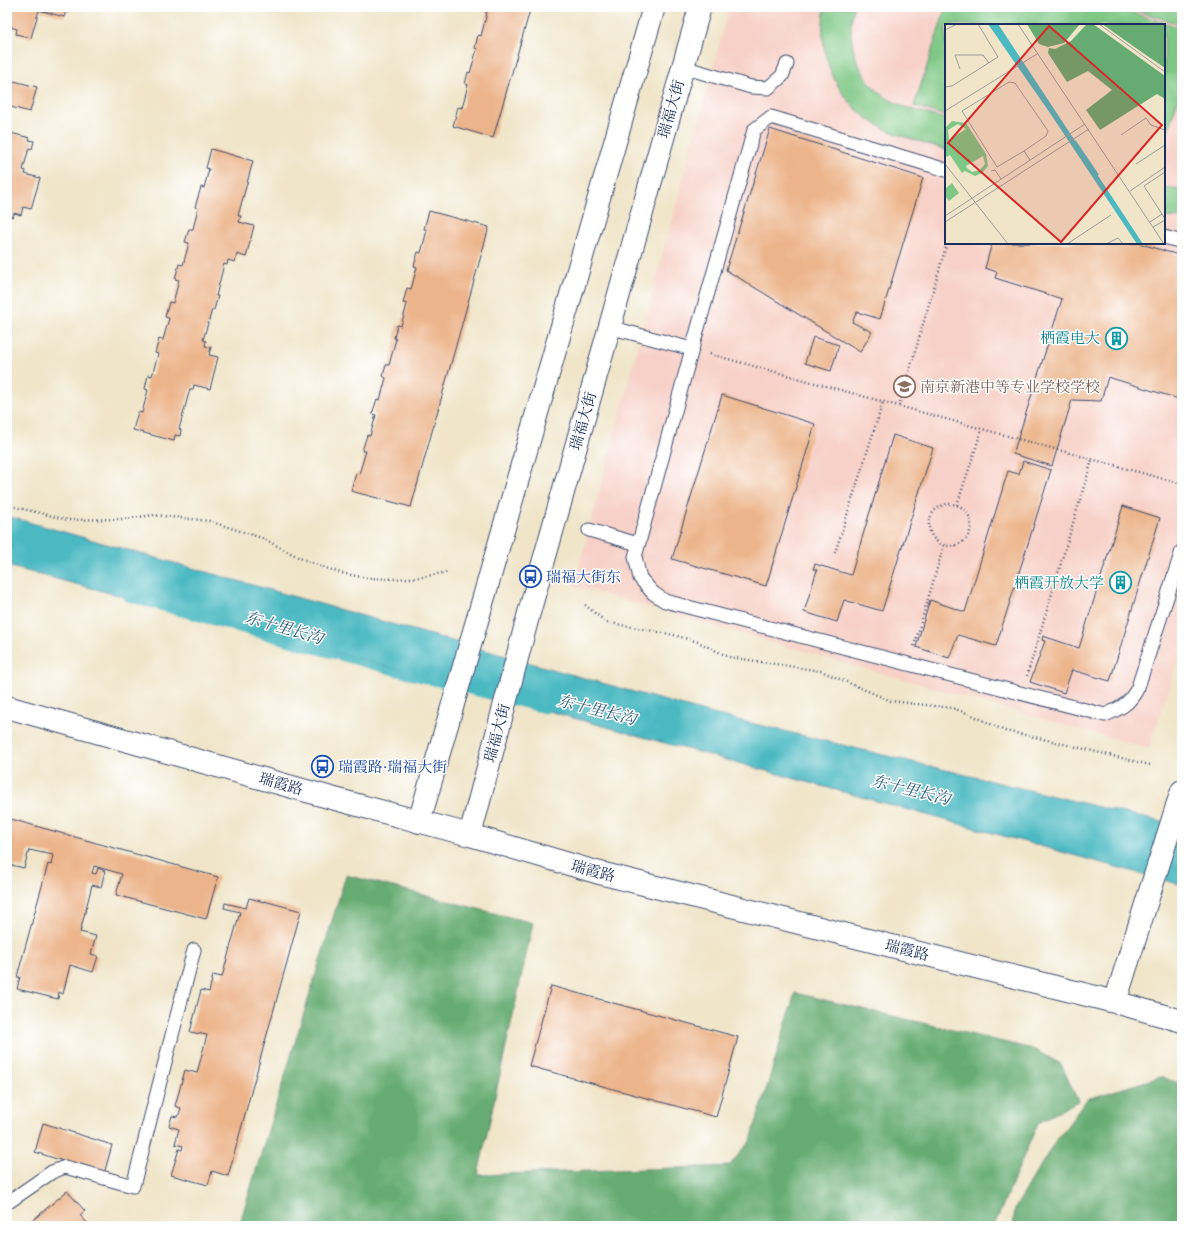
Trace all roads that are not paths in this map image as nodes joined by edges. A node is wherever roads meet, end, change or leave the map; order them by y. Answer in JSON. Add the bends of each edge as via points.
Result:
{"nodes":[{"id":1,"x":654,"y":7,"type":"edge"},
{"id":2,"x":700,"y":7,"type":"edge"},
{"id":3,"x":787,"y":64,"type":"dead end"},
{"id":4,"x":683,"y":67,"type":"junction"},
{"id":5,"x":945,"y":170,"type":"edge"},
{"id":6,"x":1165,"y":237,"type":"edge"},
{"id":7,"x":1182,"y":242,"type":"edge"},
{"id":8,"x":609,"y":327,"type":"junction"},
{"id":9,"x":692,"y":349,"type":"junction"},
{"id":10,"x":589,"y":530,"type":"dead end"},
{"id":11,"x":638,"y":544,"type":"junction"},
{"id":12,"x":1182,"y":551,"type":"edge"},
{"id":13,"x":7,"y":707,"type":"edge"},
{"id":14,"x":1180,"y":798,"type":"edge"},
{"id":15,"x":420,"y":822,"type":"junction"},
{"id":16,"x":470,"y":835,"type":"junction"},
{"id":17,"x":194,"y":950,"type":"dead end"},
{"id":18,"x":1115,"y":1002,"type":"junction"},
{"id":19,"x":1182,"y":1021,"type":"edge"},
{"id":20,"x":7,"y":1202,"type":"edge"}],
"edges":[{"from":1,"to":15,"type":"street"},
{"from":2,"to":4,"type":"street","name":"瑞福大街"},
{"from":3,"to":4,"type":"lane","via":[[782,76],[768,88],[751,87]]},
{"from":4,"to":8,"type":"street","name":"瑞福大街"},
{"from":5,"to":9,"type":"lane","via":[[771,117],[754,130]]},
{"from":6,"to":7,"type":"lane"},
{"from":8,"to":9,"type":"lane"},
{"from":8,"to":16,"type":"street","name":"瑞福大街"},
{"from":9,"to":11,"type":"lane"},
{"from":10,"to":11,"type":"lane"},
{"from":11,"to":12,"type":"lane","via":[[635,557],[640,578],[652,593],[665,601],[1104,715],[1120,709],[1133,698]]},
{"from":13,"to":15,"type":"street","name":"瑞霞路"},
{"from":14,"to":18,"type":"street"},
{"from":15,"to":16,"type":"street","name":"瑞霞路"},
{"from":16,"to":18,"type":"street","name":"瑞霞路","via":[[596,872]]},
{"from":17,"to":20,"type":"lane","via":[[133,1186],[65,1167],[52,1172]]},
{"from":18,"to":19,"type":"street","name":"瑞霞路"}]}
